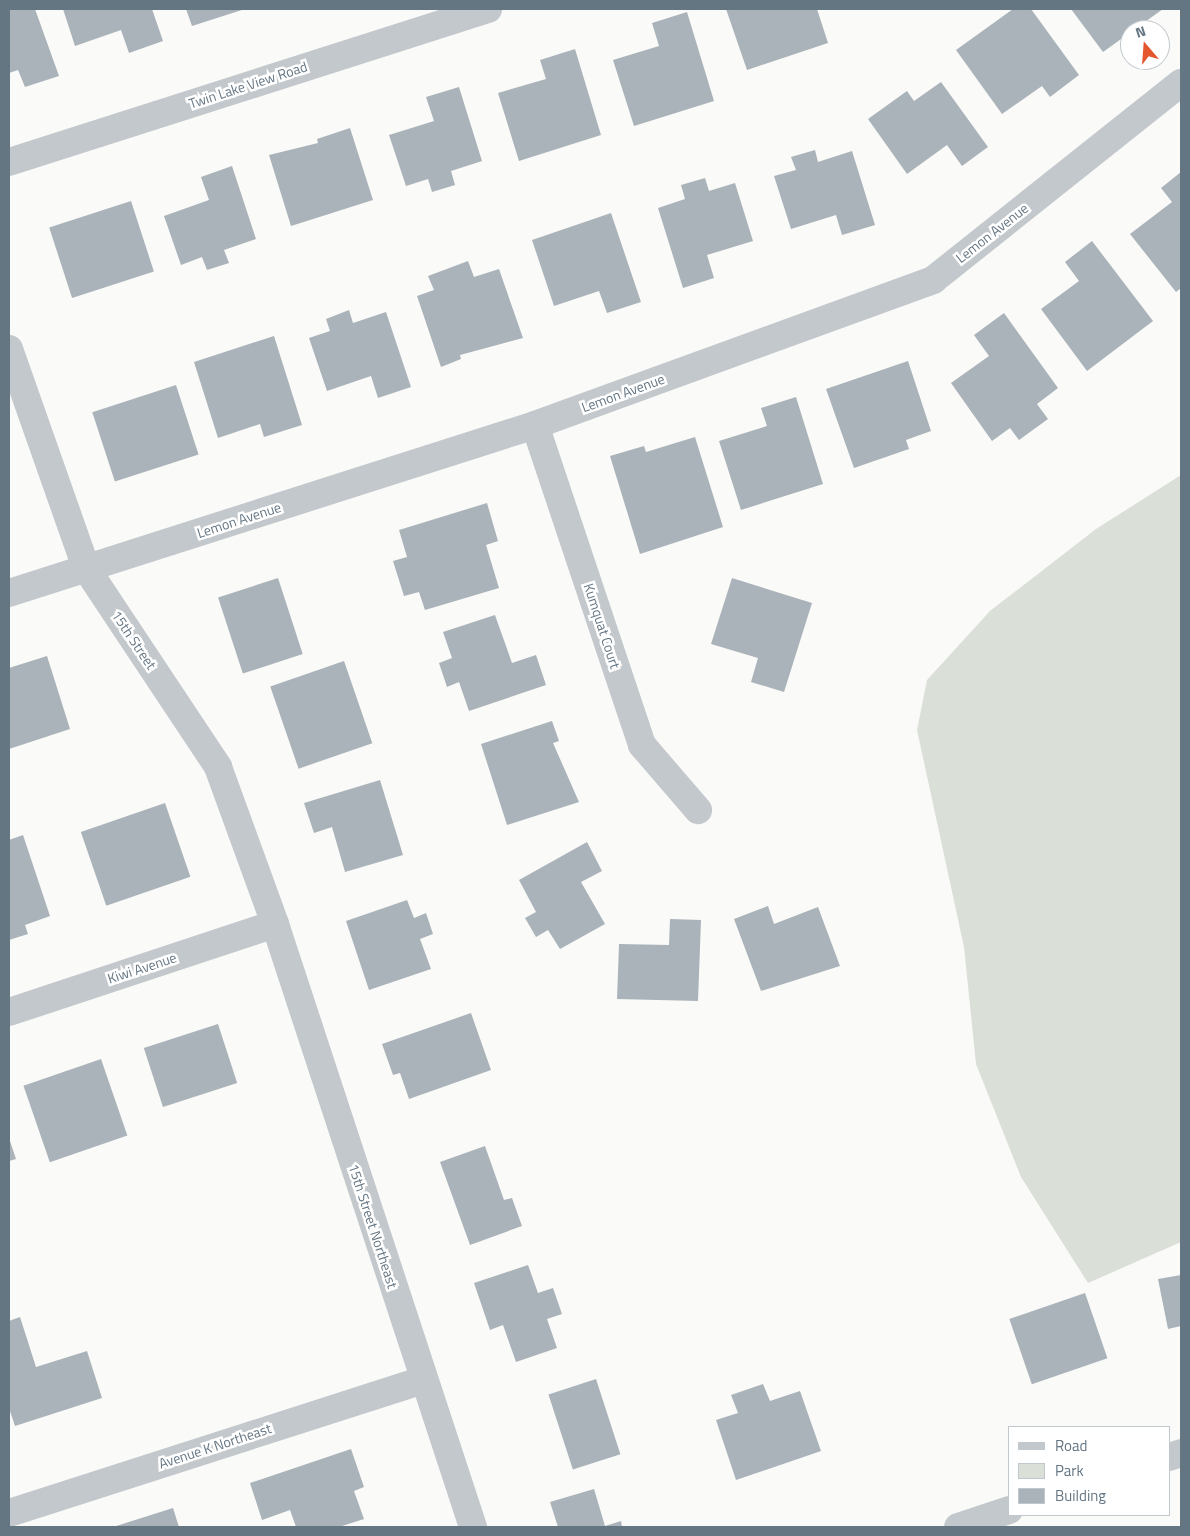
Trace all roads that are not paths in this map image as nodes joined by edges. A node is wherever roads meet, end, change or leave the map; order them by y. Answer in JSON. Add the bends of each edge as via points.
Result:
{"nodes":[{"id":1,"x":488,"y":9,"type":"edge"},
{"id":2,"x":1181,"y":83,"type":"edge"},
{"id":3,"x":9,"y":162,"type":"edge"},
{"id":4,"x":9,"y":348,"type":"edge"},
{"id":5,"x":536,"y":425,"type":"junction"},
{"id":6,"x":86,"y":568,"type":"junction"},
{"id":7,"x":9,"y":593,"type":"edge"},
{"id":8,"x":698,"y":810,"type":"dead end"},
{"id":9,"x":275,"y":924,"type":"junction"},
{"id":10,"x":9,"y":1012,"type":"edge"},
{"id":11,"x":421,"y":1381,"type":"junction"},
{"id":12,"x":1008,"y":1510,"type":"edge"},
{"id":13,"x":9,"y":1512,"type":"edge"},
{"id":14,"x":472,"y":1527,"type":"edge"},
{"id":15,"x":958,"y":1527,"type":"edge"}],
"edges":[{"from":1,"to":3,"type":"street","name":"Twin Lake View Road"},
{"from":2,"to":5,"type":"street","name":"Lemon Avenue","via":[[933,280]]},
{"from":4,"to":6,"type":"street","name":"15th Street"},
{"from":5,"to":6,"type":"street","name":"Lemon Avenue"},
{"from":5,"to":8,"type":"street","name":"Kumquat Court","via":[[642,745]]},
{"from":6,"to":7,"type":"street","name":"Lemon Avenue"},
{"from":6,"to":9,"type":"street","name":"15th Street","via":[[218,766]]},
{"from":9,"to":10,"type":"street","name":"Kiwi Avenue"},
{"from":9,"to":11,"type":"street","name":"15th Street Northeast"},
{"from":11,"to":13,"type":"street","name":"Avenue K Northeast"},
{"from":11,"to":14,"type":"street","name":"15th Street Northeast"},
{"from":12,"to":15,"type":"street"}]}
